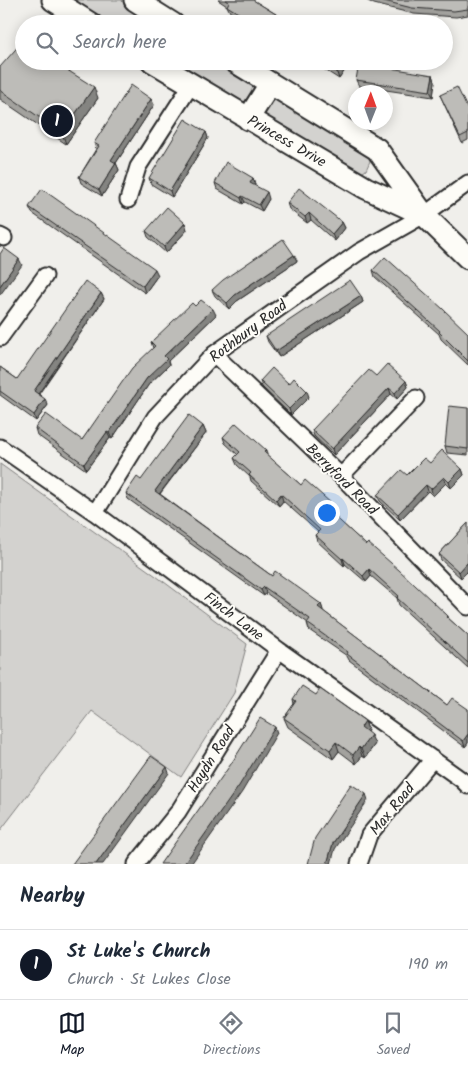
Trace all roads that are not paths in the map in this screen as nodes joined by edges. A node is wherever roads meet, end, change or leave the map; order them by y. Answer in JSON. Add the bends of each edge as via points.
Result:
{"nodes":[{"id":1,"x":53,"y":0,"type":"edge"},
{"id":2,"x":135,"y":0,"type":"edge"},
{"id":3,"x":77,"y":15,"type":"edge"},
{"id":4,"x":159,"y":15,"type":"edge"},
{"id":5,"x":167,"y":70,"type":"edge"},
{"id":6,"x":248,"y":70,"type":"edge"},
{"id":7,"x":270,"y":84,"type":"junction"},
{"id":8,"x":191,"y":85,"type":"junction"},
{"id":9,"x":248,"y":119,"type":"junction"},
{"id":10,"x":468,"y":183,"type":"edge"},
{"id":11,"x":128,"y":200,"type":"dead end"},
{"id":12,"x":424,"y":215,"type":"junction"},
{"id":13,"x":468,"y":258,"type":"edge"},
{"id":14,"x":45,"y":276,"type":"dead end"},
{"id":15,"x":0,"y":338,"type":"edge"},
{"id":16,"x":214,"y":354,"type":"junction"},
{"id":17,"x":416,"y":398,"type":"dead end"},
{"id":18,"x":0,"y":447,"type":"edge"},
{"id":19,"x":341,"y":476,"type":"junction"},
{"id":20,"x":95,"y":513,"type":"junction"},
{"id":21,"x":468,"y":607,"type":"edge"},
{"id":22,"x":279,"y":650,"type":"junction"},
{"id":23,"x":433,"y":759,"type":"junction"},
{"id":24,"x":466,"y":779,"type":"edge"},
{"id":25,"x":136,"y":864,"type":"edge"},
{"id":26,"x":359,"y":864,"type":"edge"}],
"edges":[{"from":1,"to":3,"type":"street"},
{"from":2,"to":4,"type":"street"},
{"from":5,"to":8,"type":"street","name":"Princess Drive"},
{"from":6,"to":7,"type":"street","name":"Princess Drive"},
{"from":7,"to":9,"type":"street"},
{"from":7,"to":12,"type":"street","name":"Princess Drive","via":[[377,149]]},
{"from":8,"to":9,"type":"street","name":"Princess Drive"},
{"from":8,"to":11,"type":"street","via":[[138,167]]},
{"from":9,"to":12,"type":"street","name":"Princess Drive","via":[[366,188]]},
{"from":10,"to":12,"type":"street","name":"Rothbury Road"},
{"from":12,"to":13,"type":"street","name":"Princess Drive"},
{"from":12,"to":16,"type":"street","name":"Rothbury Road","via":[[359,252]]},
{"from":14,"to":15,"type":"street"},
{"from":16,"to":19,"type":"street","name":"Berryford Road"},
{"from":16,"to":20,"type":"street","name":"Rothbury Road","via":[[155,417]]},
{"from":17,"to":19,"type":"street"},
{"from":18,"to":20,"type":"street","name":"Finch Lane"},
{"from":19,"to":21,"type":"street","name":"Berryford Road"},
{"from":20,"to":22,"type":"street","name":"Finch Lane"},
{"from":22,"to":23,"type":"street","name":"Finch Lane"},
{"from":22,"to":25,"type":"street","name":"Haydn Road","via":[[178,812]]},
{"from":23,"to":24,"type":"street","name":"Finch Lane"},
{"from":23,"to":26,"type":"street","name":"Max Road","via":[[369,835]]}]}
